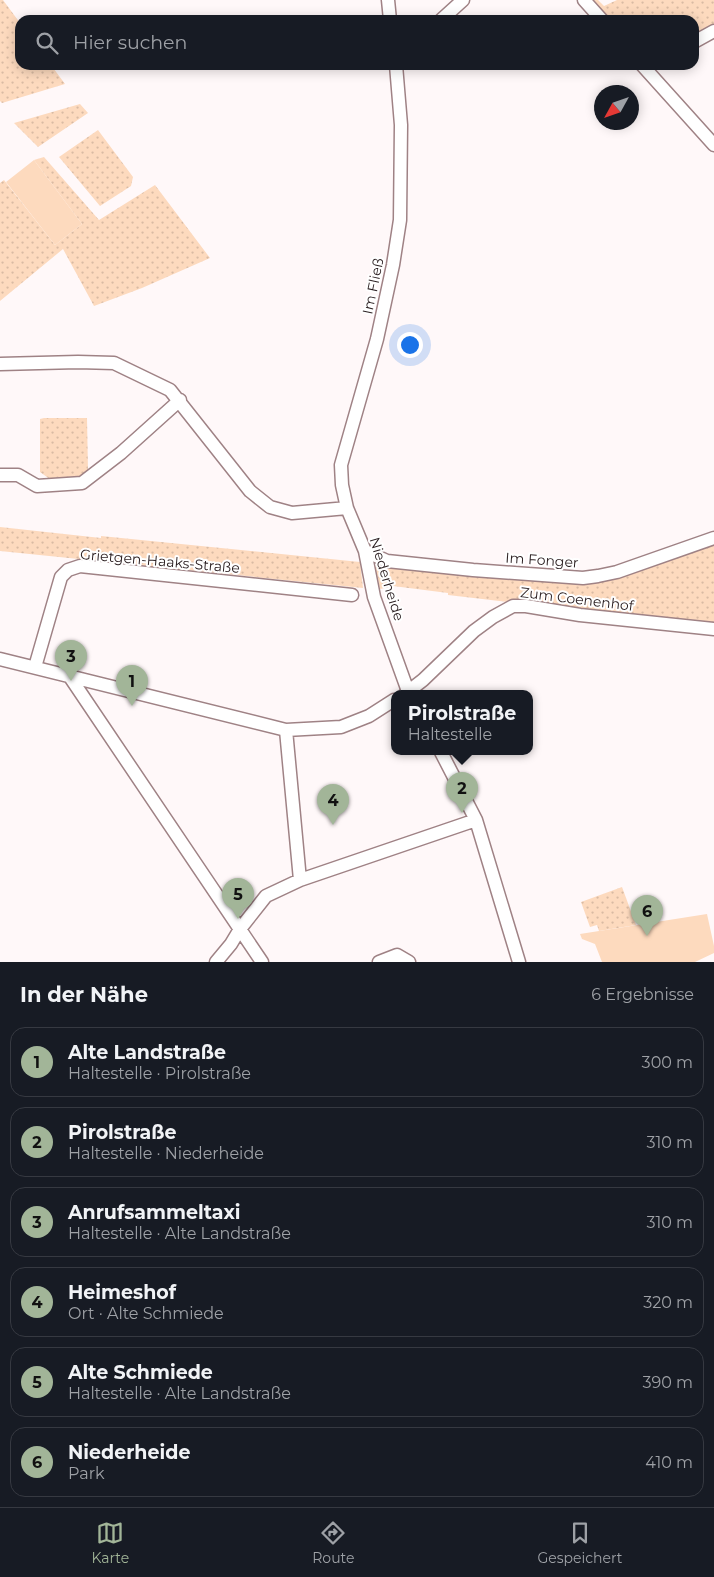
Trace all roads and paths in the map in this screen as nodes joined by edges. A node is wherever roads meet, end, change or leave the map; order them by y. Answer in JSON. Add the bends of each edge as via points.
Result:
{"nodes":[{"id":1,"x":388,"y":0,"type":"edge"},
{"id":2,"x":463,"y":0,"type":"edge"},
{"id":3,"x":584,"y":0,"type":"edge"},
{"id":4,"x":390,"y":15,"type":"edge"},
{"id":5,"x":446,"y":15,"type":"edge"},
{"id":6,"x":598,"y":15,"type":"edge"},
{"id":7,"x":714,"y":31,"type":"edge"},
{"id":8,"x":699,"y":39,"type":"edge"},
{"id":9,"x":396,"y":70,"type":"edge"},
{"id":10,"x":648,"y":70,"type":"edge"},
{"id":11,"x":714,"y":145,"type":"edge"},
{"id":12,"x":0,"y":364,"type":"edge"},
{"id":13,"x":180,"y":400,"type":"junction"},
{"id":14,"x":0,"y":475,"type":"edge"},
{"id":15,"x":347,"y":508,"type":"junction"},
{"id":16,"x":714,"y":538,"type":"edge"},
{"id":17,"x":365,"y":551,"type":"junction"},
{"id":18,"x":352,"y":595,"type":"dead end"},
{"id":19,"x":714,"y":629,"type":"edge"},
{"id":20,"x":0,"y":659,"type":"edge"},
{"id":21,"x":35,"y":667,"type":"junction"},
{"id":22,"x":70,"y":677,"type":"junction"},
{"id":23,"x":406,"y":690,"type":"edge"},
{"id":24,"x":412,"y":690,"type":"edge"},
{"id":25,"x":391,"y":702,"type":"edge"},
{"id":26,"x":286,"y":730,"type":"junction"},
{"id":27,"x":443,"y":755,"type":"edge"},
{"id":28,"x":476,"y":820,"type":"junction"},
{"id":29,"x":300,"y":880,"type":"junction"},
{"id":30,"x":240,"y":928,"type":"junction"},
{"id":31,"x":216,"y":962,"type":"edge"},
{"id":32,"x":262,"y":962,"type":"edge"},
{"id":33,"x":379,"y":962,"type":"edge"},
{"id":34,"x":409,"y":962,"type":"edge"},
{"id":35,"x":518,"y":962,"type":"edge"}],
"edges":[{"from":1,"to":4,"type":"street"},
{"from":2,"to":5,"type":"street"},
{"from":3,"to":6,"type":"street"},
{"from":7,"to":8,"type":"street"},
{"from":9,"to":15,"type":"street","name":"Im Fließ","via":[[401,125],[400,220],[377,339],[341,465]]},
{"from":10,"to":11,"type":"street"},
{"from":12,"to":13,"type":"street","via":[[114,363],[170,390]]},
{"from":13,"to":14,"type":"street","via":[[82,483],[38,486],[18,475]]},
{"from":13,"to":15,"type":"street","via":[[250,491],[270,507],[292,512]]},
{"from":15,"to":17,"type":"street","name":"Niederheide"},
{"from":16,"to":17,"type":"street","name":"Im Fonger","via":[[617,572],[583,578],[388,561]]},
{"from":17,"to":23,"type":"street","name":"Niederheide","via":[[374,598]]},
{"from":18,"to":21,"type":"street","name":"Grietgen-Haaks-Straße","via":[[80,566],[68,570],[62,577]]},
{"from":19,"to":24,"type":"street","name":"Zum Coenenhof","via":[[513,606],[474,631]]},
{"from":20,"to":21,"type":"street"},
{"from":21,"to":22,"type":"street"},
{"from":22,"to":26,"type":"street"},
{"from":22,"to":30,"type":"street"},
{"from":25,"to":26,"type":"street","via":[[341,727]]},
{"from":26,"to":29,"type":"street"},
{"from":27,"to":28,"type":"street"},
{"from":28,"to":29,"type":"street"},
{"from":28,"to":35,"type":"street"},
{"from":29,"to":30,"type":"street","via":[[266,896]]},
{"from":30,"to":31,"type":"street"},
{"from":30,"to":32,"type":"street"},
{"from":33,"to":34,"type":"street","via":[[397,956]]}]}
